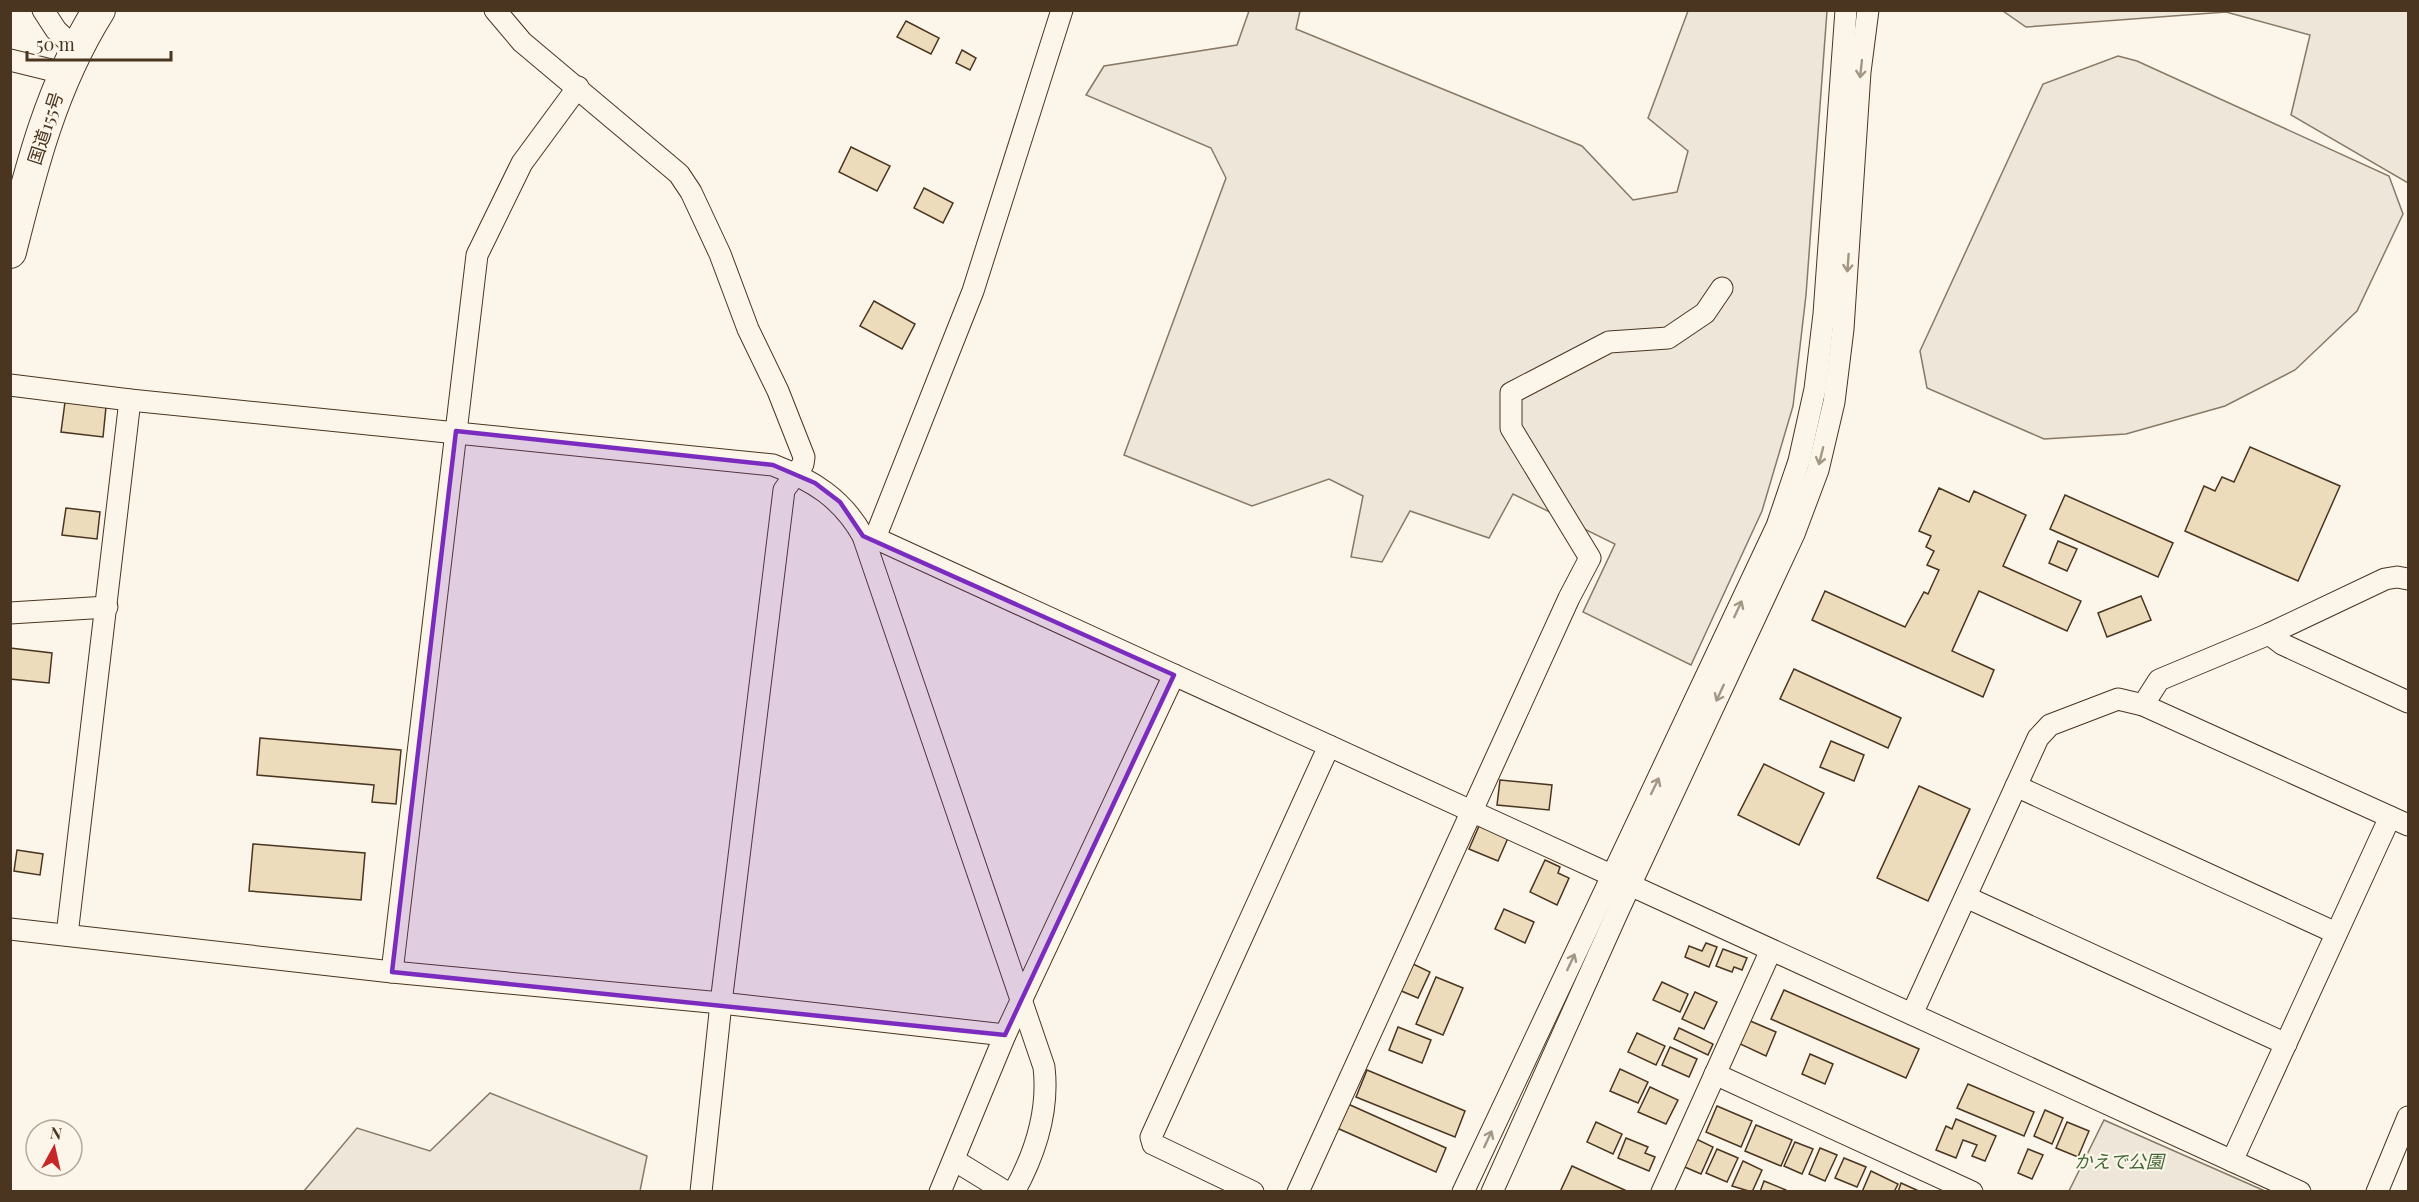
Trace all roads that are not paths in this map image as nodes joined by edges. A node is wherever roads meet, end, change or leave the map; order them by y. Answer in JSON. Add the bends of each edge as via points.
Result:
{"nodes":[{"id":1,"x":44,"y":10,"type":"edge"},
{"id":2,"x":99,"y":10,"type":"edge"},
{"id":3,"x":495,"y":10,"type":"edge"},
{"id":4,"x":1062,"y":10,"type":"edge"},
{"id":5,"x":1846,"y":10,"type":"edge"},
{"id":6,"x":1868,"y":10,"type":"edge"},
{"id":7,"x":10,"y":60,"type":"edge"},
{"id":8,"x":70,"y":61,"type":"junction"},
{"id":9,"x":578,"y":87,"type":"junction"},
{"id":10,"x":10,"y":252,"type":"edge"},
{"id":11,"x":1722,"y":288,"type":"dead end"},
{"id":12,"x":10,"y":385,"type":"edge"},
{"id":13,"x":130,"y":400,"type":"junction"},
{"id":14,"x":456,"y":431,"type":"junction"},
{"id":15,"x":797,"y":474,"type":"junction"},
{"id":16,"x":869,"y":537,"type":"junction"},
{"id":17,"x":2409,"y":579,"type":"edge"},
{"id":18,"x":107,"y":607,"type":"junction"},
{"id":19,"x":10,"y":613,"type":"edge"},
{"id":20,"x":2269,"y":634,"type":"junction"},
{"id":21,"x":1174,"y":675,"type":"junction"},
{"id":22,"x":2409,"y":702,"type":"edge"},
{"id":23,"x":2143,"y":705,"type":"junction"},
{"id":24,"x":1329,"y":746,"type":"junction"},
{"id":25,"x":2016,"y":786,"type":"junction"},
{"id":26,"x":1473,"y":812,"type":"junction"},
{"id":27,"x":2399,"y":821,"type":"edge"},
{"id":28,"x":1611,"y":875,"type":"junction"},
{"id":29,"x":1630,"y":885,"type":"junction"},
{"id":30,"x":1966,"y":897,"type":"junction"},
{"id":31,"x":10,"y":929,"type":"edge"},
{"id":32,"x":2336,"y":933,"type":"junction"},
{"id":33,"x":67,"y":935,"type":"junction"},
{"id":34,"x":1771,"y":950,"type":"junction"},
{"id":35,"x":392,"y":972,"type":"junction"},
{"id":36,"x":1022,"y":999,"type":"junction"},
{"id":37,"x":721,"y":1003,"type":"junction"},
{"id":38,"x":1912,"y":1014,"type":"junction"},
{"id":39,"x":1005,"y":1035,"type":"junction"},
{"id":40,"x":2286,"y":1044,"type":"junction"},
{"id":41,"x":1714,"y":1074,"type":"junction"},
{"id":42,"x":2409,"y":1117,"type":"edge"},
{"id":43,"x":954,"y":1160,"type":"junction"},
{"id":44,"x":2232,"y":1161,"type":"junction"},
{"id":45,"x":701,"y":1191,"type":"edge"},
{"id":46,"x":940,"y":1191,"type":"edge"},
{"id":47,"x":1006,"y":1191,"type":"edge"},
{"id":48,"x":1014,"y":1191,"type":"edge"},
{"id":49,"x":1252,"y":1191,"type":"edge"},
{"id":50,"x":1298,"y":1191,"type":"edge"},
{"id":51,"x":1463,"y":1191,"type":"edge"},
{"id":52,"x":1492,"y":1191,"type":"edge"},
{"id":53,"x":1662,"y":1191,"type":"edge"},
{"id":54,"x":1972,"y":1191,"type":"edge"},
{"id":55,"x":2300,"y":1191,"type":"edge"},
{"id":56,"x":2377,"y":1191,"type":"edge"}],
"edges":[{"from":1,"to":8,"type":"street"},
{"from":2,"to":8,"type":"highway","name":"国道155号"},
{"from":3,"to":9,"type":"street","via":[[522,42]]},
{"from":4,"to":16,"type":"street","via":[[973,291]]},
{"from":28,"to":5,"type":"street","one_way":true,"via":[[1777,526],[1799,461],[1815,389],[1824,314]]},
{"from":6,"to":29,"type":"street","one_way":true,"via":[[1860,72],[1843,329],[1834,402],[1818,470],[1794,534]]},
{"from":7,"to":8,"type":"street"},
{"from":8,"to":10,"type":"highway","name":"国道155号","via":[[49,108]]},
{"from":9,"to":14,"type":"street","via":[[522,163],[477,255]]},
{"from":9,"to":15,"type":"street","via":[[679,174],[691,192],[804,457]]},
{"from":11,"to":26,"type":"street","via":[[1705,313],[1668,338],[1608,342],[1511,393],[1510,428],[1590,558]]},
{"from":12,"to":13,"type":"street"},
{"from":13,"to":14,"type":"street"},
{"from":13,"to":18,"type":"street"},
{"from":14,"to":15,"type":"street","via":[[773,465]]},
{"from":14,"to":35,"type":"street"},
{"from":15,"to":16,"type":"street","via":[[840,502]]},
{"from":15,"to":37,"type":"street","via":[[784,490]]},
{"from":16,"to":21,"type":"street"},
{"from":16,"to":36,"type":"street"},
{"from":17,"to":20,"type":"street","via":[[2385,579]]},
{"from":18,"to":19,"type":"street"},
{"from":18,"to":33,"type":"street"},
{"from":20,"to":22,"type":"street","via":[[2282,644]]},
{"from":20,"to":23,"type":"street","via":[[2159,680]]},
{"from":21,"to":24,"type":"street"},
{"from":21,"to":36,"type":"street"},
{"from":23,"to":25,"type":"street","via":[[2118,699],[2050,725],[2035,742]]},
{"from":23,"to":27,"type":"street"},
{"from":24,"to":26,"type":"street"},
{"from":24,"to":49,"type":"street","via":[[1151,1137],[1153,1144]]},
{"from":25,"to":30,"type":"street"},
{"from":25,"to":32,"type":"street"},
{"from":26,"to":28,"type":"street"},
{"from":26,"to":50,"type":"street"},
{"from":27,"to":32,"type":"street"},
{"from":51,"to":28,"type":"street","one_way":true},
{"from":29,"to":34,"type":"street"},
{"from":29,"to":52,"type":"street"},
{"from":30,"to":38,"type":"street"},
{"from":30,"to":40,"type":"street"},
{"from":31,"to":33,"type":"street"},
{"from":32,"to":40,"type":"street"},
{"from":33,"to":35,"type":"street"},
{"from":34,"to":38,"type":"street"},
{"from":34,"to":41,"type":"street"},
{"from":35,"to":37,"type":"street"},
{"from":36,"to":39,"type":"street"},
{"from":36,"to":48,"type":"street","via":[[1046,1085],[1039,1132]]},
{"from":37,"to":39,"type":"street"},
{"from":37,"to":45,"type":"street"},
{"from":38,"to":44,"type":"street"},
{"from":39,"to":43,"type":"street"},
{"from":40,"to":44,"type":"street"},
{"from":41,"to":53,"type":"street"},
{"from":41,"to":54,"type":"street"},
{"from":42,"to":56,"type":"street"},
{"from":43,"to":46,"type":"street"},
{"from":43,"to":47,"type":"street"},
{"from":44,"to":55,"type":"street"}]}
